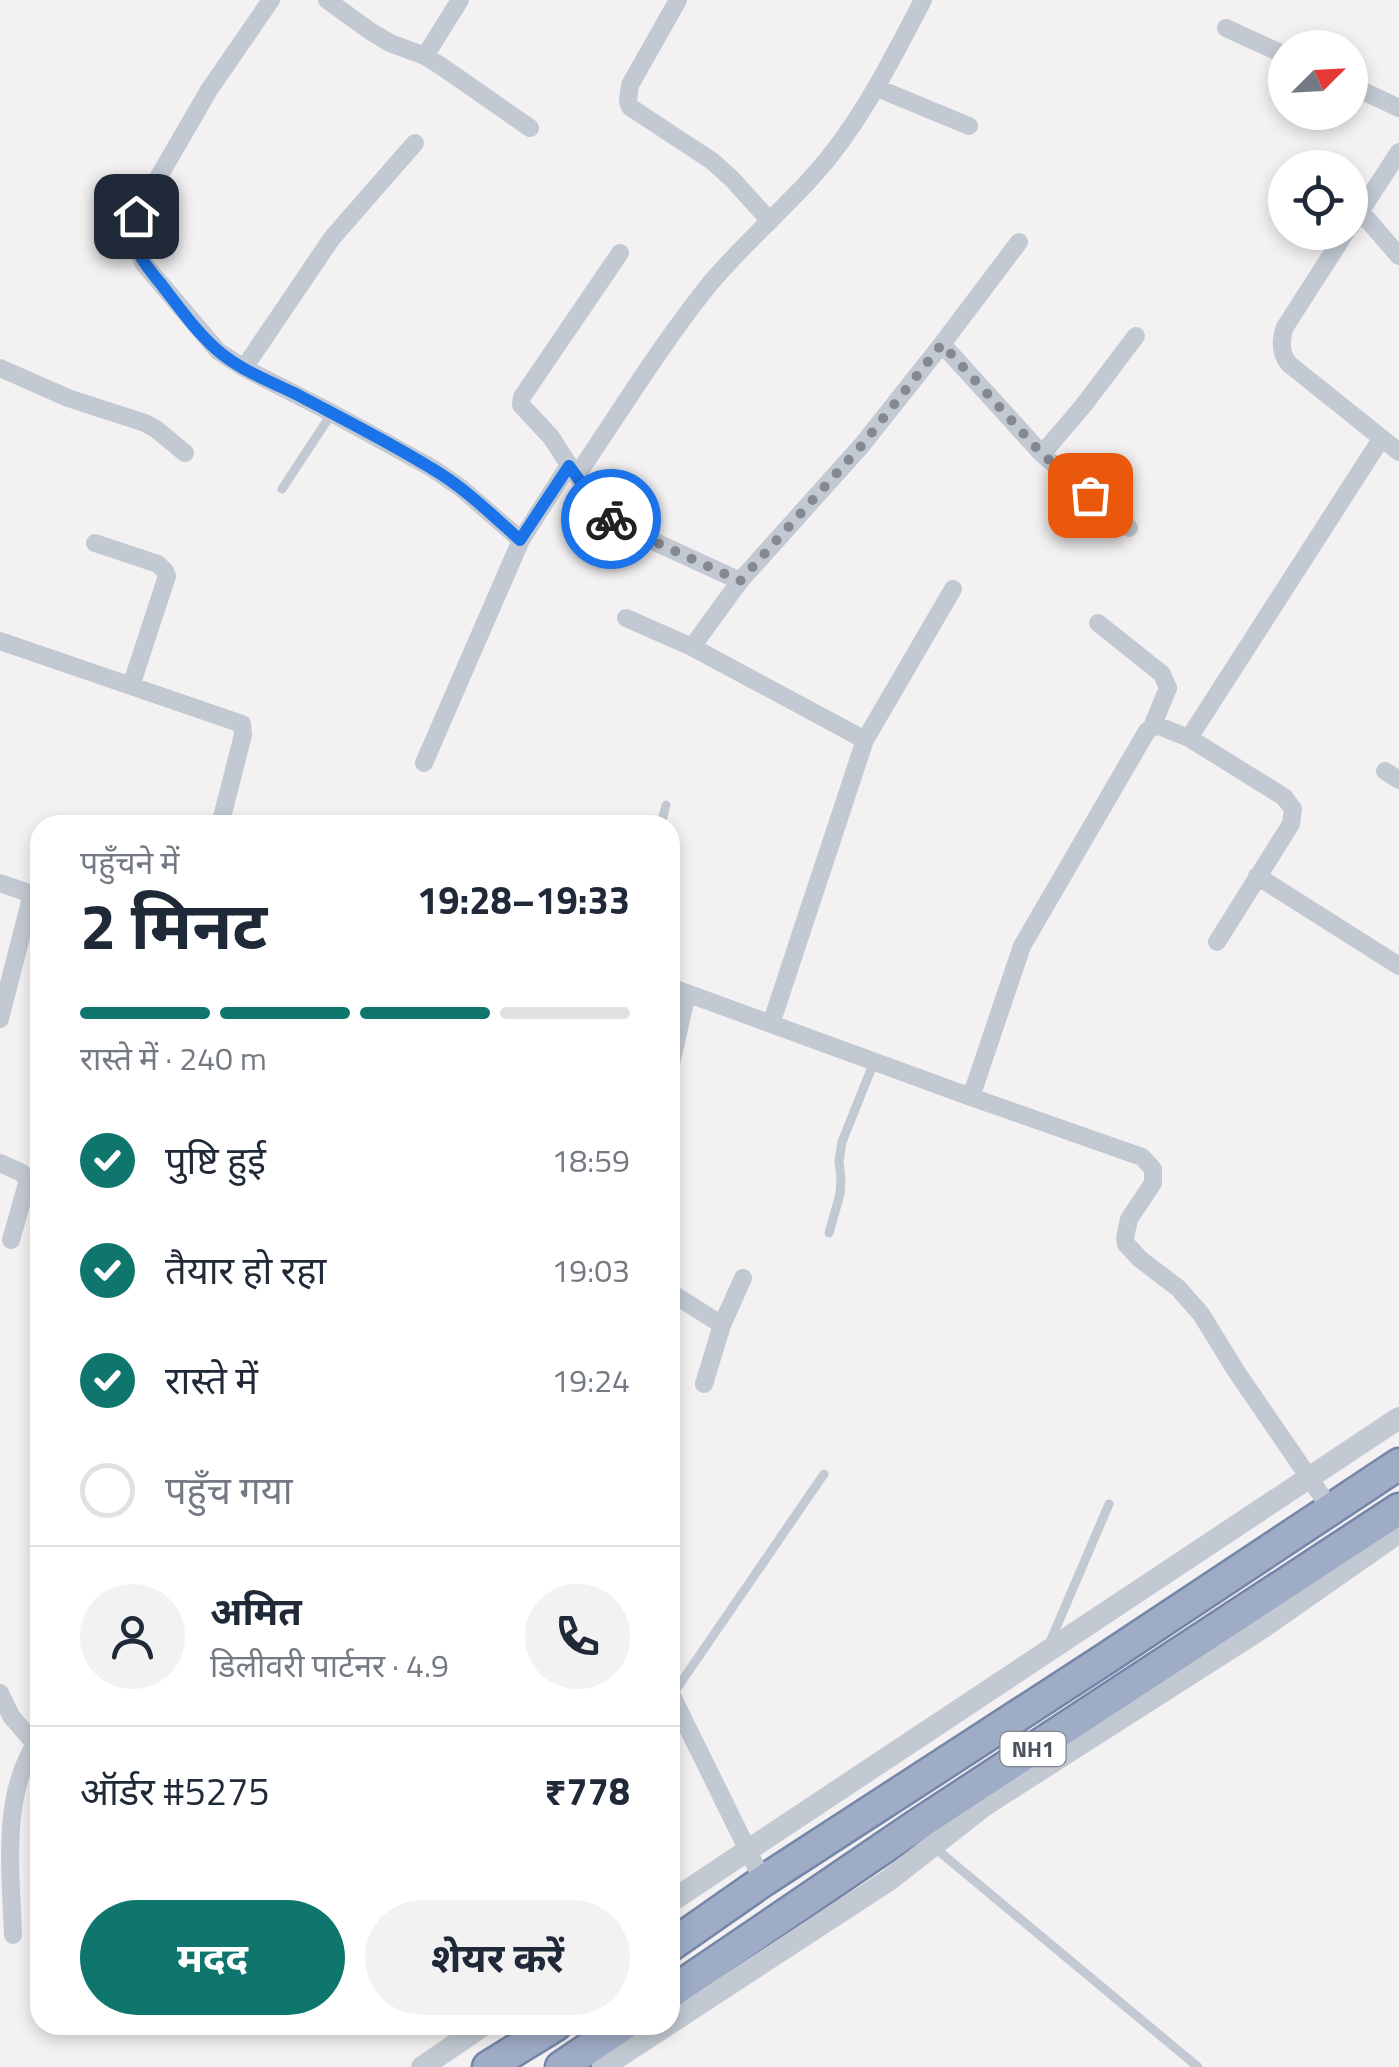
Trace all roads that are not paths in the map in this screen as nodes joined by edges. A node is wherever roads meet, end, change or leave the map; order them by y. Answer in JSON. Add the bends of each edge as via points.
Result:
{"nodes":[{"id":1,"x":270,"y":0,"type":"edge"},
{"id":2,"x":327,"y":0,"type":"edge"},
{"id":3,"x":460,"y":0,"type":"edge"},
{"id":4,"x":678,"y":0,"type":"edge"},
{"id":5,"x":923,"y":0,"type":"edge"},
{"id":6,"x":1226,"y":28,"type":"dead end"},
{"id":7,"x":1268,"y":47,"type":"edge"},
{"id":8,"x":424,"y":56,"type":"junction"},
{"id":9,"x":876,"y":88,"type":"junction"},
{"id":10,"x":1368,"y":93,"type":"edge"},
{"id":11,"x":1399,"y":108,"type":"edge"},
{"id":12,"x":969,"y":126,"type":"dead end"},
{"id":13,"x":530,"y":128,"type":"dead end"},
{"id":14,"x":415,"y":143,"type":"dead end"},
{"id":15,"x":1399,"y":152,"type":"edge"},
{"id":16,"x":1368,"y":199,"type":"edge"},
{"id":17,"x":770,"y":220,"type":"junction"},
{"id":18,"x":1368,"y":234,"type":"edge"},
{"id":19,"x":1019,"y":242,"type":"dead end"},
{"id":20,"x":1335,"y":250,"type":"edge"},
{"id":21,"x":620,"y":253,"type":"dead end"},
{"id":22,"x":1399,"y":256,"type":"edge"},
{"id":23,"x":1136,"y":336,"type":"dead end"},
{"id":24,"x":942,"y":344,"type":"junction"},
{"id":25,"x":0,"y":368,"type":"edge"},
{"id":26,"x":244,"y":368,"type":"junction"},
{"id":27,"x":332,"y":413,"type":"junction"},
{"id":28,"x":1381,"y":439,"type":"junction"},
{"id":29,"x":185,"y":452,"type":"dead end"},
{"id":30,"x":1399,"y":452,"type":"edge"},
{"id":31,"x":1042,"y":454,"type":"junction"},
{"id":32,"x":573,"y":470,"type":"junction"},
{"id":33,"x":282,"y":490,"type":"dead end"},
{"id":34,"x":1130,"y":528,"type":"dead end"},
{"id":35,"x":520,"y":540,"type":"junction"},
{"id":36,"x":95,"y":543,"type":"dead end"},
{"id":37,"x":740,"y":581,"type":"junction"},
{"id":38,"x":953,"y":589,"type":"dead end"},
{"id":39,"x":626,"y":618,"type":"dead end"},
{"id":40,"x":1098,"y":623,"type":"dead end"},
{"id":41,"x":0,"y":641,"type":"edge"},
{"id":42,"x":692,"y":648,"type":"junction"},
{"id":43,"x":132,"y":686,"type":"junction"},
{"id":44,"x":1152,"y":727,"type":"junction"},
{"id":45,"x":1188,"y":738,"type":"junction"},
{"id":46,"x":865,"y":740,"type":"junction"},
{"id":47,"x":424,"y":762,"type":"dead end"},
{"id":48,"x":666,"y":805,"type":"dead end"},
{"id":49,"x":223,"y":815,"type":"edge"},
{"id":50,"x":664,"y":815,"type":"edge"},
{"id":51,"x":1256,"y":876,"type":"junction"},
{"id":52,"x":0,"y":883,"type":"edge"},
{"id":53,"x":30,"y":893,"type":"edge"},
{"id":54,"x":30,"y":916,"type":"edge"},
{"id":55,"x":1217,"y":942,"type":"dead end"},
{"id":56,"x":1399,"y":966,"type":"edge"},
{"id":57,"x":680,"y":991,"type":"edge"},
{"id":58,"x":0,"y":1019,"type":"edge"},
{"id":59,"x":771,"y":1024,"type":"junction"},
{"id":60,"x":874,"y":1062,"type":"junction"},
{"id":61,"x":971,"y":1098,"type":"junction"},
{"id":62,"x":0,"y":1162,"type":"edge"},
{"id":63,"x":828,"y":1233,"type":"dead end"},
{"id":64,"x":11,"y":1240,"type":"dead end"},
{"id":65,"x":743,"y":1278,"type":"dead end"},
{"id":66,"x":680,"y":1298,"type":"edge"},
{"id":67,"x":722,"y":1324,"type":"junction"},
{"id":68,"x":704,"y":1384,"type":"dead end"},
{"id":69,"x":1399,"y":1418,"type":"edge"},
{"id":70,"x":1399,"y":1464,"type":"edge"},
{"id":71,"x":824,"y":1474,"type":"dead end"},
{"id":72,"x":1309,"y":1479,"type":"junction"},
{"id":73,"x":1110,"y":1504,"type":"dead end"},
{"id":74,"x":1330,"y":1508,"type":"junction"},
{"id":75,"x":1399,"y":1509,"type":"edge"},
{"id":76,"x":1399,"y":1532,"type":"edge"},
{"id":77,"x":1045,"y":1654,"type":"junction"},
{"id":78,"x":680,"y":1681,"type":"edge"},
{"id":79,"x":0,"y":1693,"type":"edge"},
{"id":80,"x":680,"y":1712,"type":"edge"},
{"id":81,"x":30,"y":1734,"type":"edge"},
{"id":82,"x":30,"y":1755,"type":"edge"},
{"id":83,"x":5,"y":1828,"type":"edge"},
{"id":84,"x":925,"y":1836,"type":"junction"},
{"id":85,"x":749,"y":1850,"type":"junction"},
{"id":86,"x":764,"y":1881,"type":"junction"},
{"id":87,"x":680,"y":1895,"type":"edge"},
{"id":88,"x":13,"y":1935,"type":"dead end"},
{"id":89,"x":680,"y":1939,"type":"edge"},
{"id":90,"x":680,"y":1987,"type":"edge"},
{"id":91,"x":680,"y":2016,"type":"edge"},
{"id":92,"x":469,"y":2035,"type":"edge"},
{"id":93,"x":540,"y":2035,"type":"edge"},
{"id":94,"x":608,"y":2035,"type":"edge"},
{"id":95,"x":651,"y":2035,"type":"edge"},
{"id":96,"x":422,"y":2067,"type":"edge"},
{"id":97,"x":488,"y":2067,"type":"edge"},
{"id":98,"x":561,"y":2067,"type":"edge"},
{"id":99,"x":603,"y":2067,"type":"edge"},
{"id":100,"x":1198,"y":2067,"type":"edge"}],
"edges":[{"from":1,"to":26,"type":"street","via":[[209,90],[133,226],[144,264],[204,337]]},
{"from":2,"to":8,"type":"street","via":[[390,43]]},
{"from":3,"to":8,"type":"street"},
{"from":4,"to":17,"type":"street","via":[[630,86],[630,108],[712,161]]},
{"from":5,"to":9,"type":"street"},
{"from":6,"to":7,"type":"street"},
{"from":8,"to":13,"type":"street"},
{"from":9,"to":12,"type":"street"},
{"from":9,"to":17,"type":"street","via":[[815,174]]},
{"from":10,"to":11,"type":"street"},
{"from":14,"to":26,"type":"street","via":[[332,238]]},
{"from":15,"to":16,"type":"street"},
{"from":17,"to":32,"type":"street","via":[[711,282]]},
{"from":18,"to":22,"type":"street"},
{"from":19,"to":24,"type":"street"},
{"from":20,"to":28,"type":"street","via":[[1285,327],[1284,357]]},
{"from":21,"to":32,"type":"street","via":[[520,401]]},
{"from":23,"to":31,"type":"street"},
{"from":24,"to":31,"type":"street"},
{"from":24,"to":37,"type":"street"},
{"from":25,"to":29,"type":"street","via":[[145,424]]},
{"from":26,"to":27,"type":"street"},
{"from":27,"to":33,"type":"lane"},
{"from":27,"to":35,"type":"street","via":[[432,468]]},
{"from":28,"to":30,"type":"street"},
{"from":28,"to":45,"type":"street"},
{"from":31,"to":34,"type":"street"},
{"from":32,"to":35,"type":"street"},
{"from":32,"to":37,"type":"street","via":[[618,524]]},
{"from":35,"to":47,"type":"street"},
{"from":36,"to":43,"type":"street","via":[[158,564],[167,576]]},
{"from":37,"to":42,"type":"street"},
{"from":38,"to":46,"type":"street"},
{"from":39,"to":42,"type":"street"},
{"from":40,"to":44,"type":"street","via":[[1167,683]]},
{"from":41,"to":43,"type":"street"},
{"from":42,"to":46,"type":"street"},
{"from":43,"to":49,"type":"street","via":[[242,724]]},
{"from":44,"to":45,"type":"street"},
{"from":44,"to":61,"type":"street","via":[[1022,946]]},
{"from":45,"to":51,"type":"street","via":[[1290,803],[1291,824]]},
{"from":46,"to":59,"type":"street"},
{"from":48,"to":50,"type":"lane"},
{"from":51,"to":55,"type":"street"},
{"from":51,"to":56,"type":"street"},
{"from":52,"to":53,"type":"street"},
{"from":54,"to":58,"type":"street"},
{"from":57,"to":59,"type":"street"},
{"from":59,"to":60,"type":"street"},
{"from":60,"to":61,"type":"street"},
{"from":60,"to":63,"type":"lane","via":[[842,1142],[840,1194]]},
{"from":61,"to":72,"type":"street","via":[[1149,1164],[1152,1183],[1129,1219],[1126,1244],[1201,1314]]},
{"from":62,"to":64,"type":"street","via":[[28,1180]]},
{"from":65,"to":67,"type":"street"},
{"from":66,"to":67,"type":"street"},
{"from":67,"to":68,"type":"street"},
{"from":69,"to":72,"type":"street"},
{"from":70,"to":74,"type":"highway","number":"NH1"},
{"from":71,"to":78,"type":"lane"},
{"from":72,"to":74,"type":"street"},
{"from":72,"to":77,"type":"street"},
{"from":73,"to":77,"type":"lane"},
{"from":74,"to":86,"type":"highway","number":"NH1"},
{"from":75,"to":84,"type":"highway","number":"NH1"},
{"from":76,"to":84,"type":"street","via":[[1262,1628],[986,1805]]},
{"from":77,"to":85,"type":"street"},
{"from":79,"to":81,"type":"street"},
{"from":80,"to":85,"type":"street"},
{"from":82,"to":83,"type":"street"},
{"from":83,"to":88,"type":"street"},
{"from":84,"to":90,"type":"highway","number":"NH1"},
{"from":84,"to":91,"type":"street","via":[[889,1880]]},
{"from":84,"to":100,"type":"lane"},
{"from":85,"to":86,"type":"street"},
{"from":85,"to":87,"type":"street"},
{"from":86,"to":89,"type":"highway","number":"NH1"},
{"from":92,"to":96,"type":"street"},
{"from":93,"to":97,"type":"highway"},
{"from":94,"to":98,"type":"highway"},
{"from":95,"to":99,"type":"street"}]}
